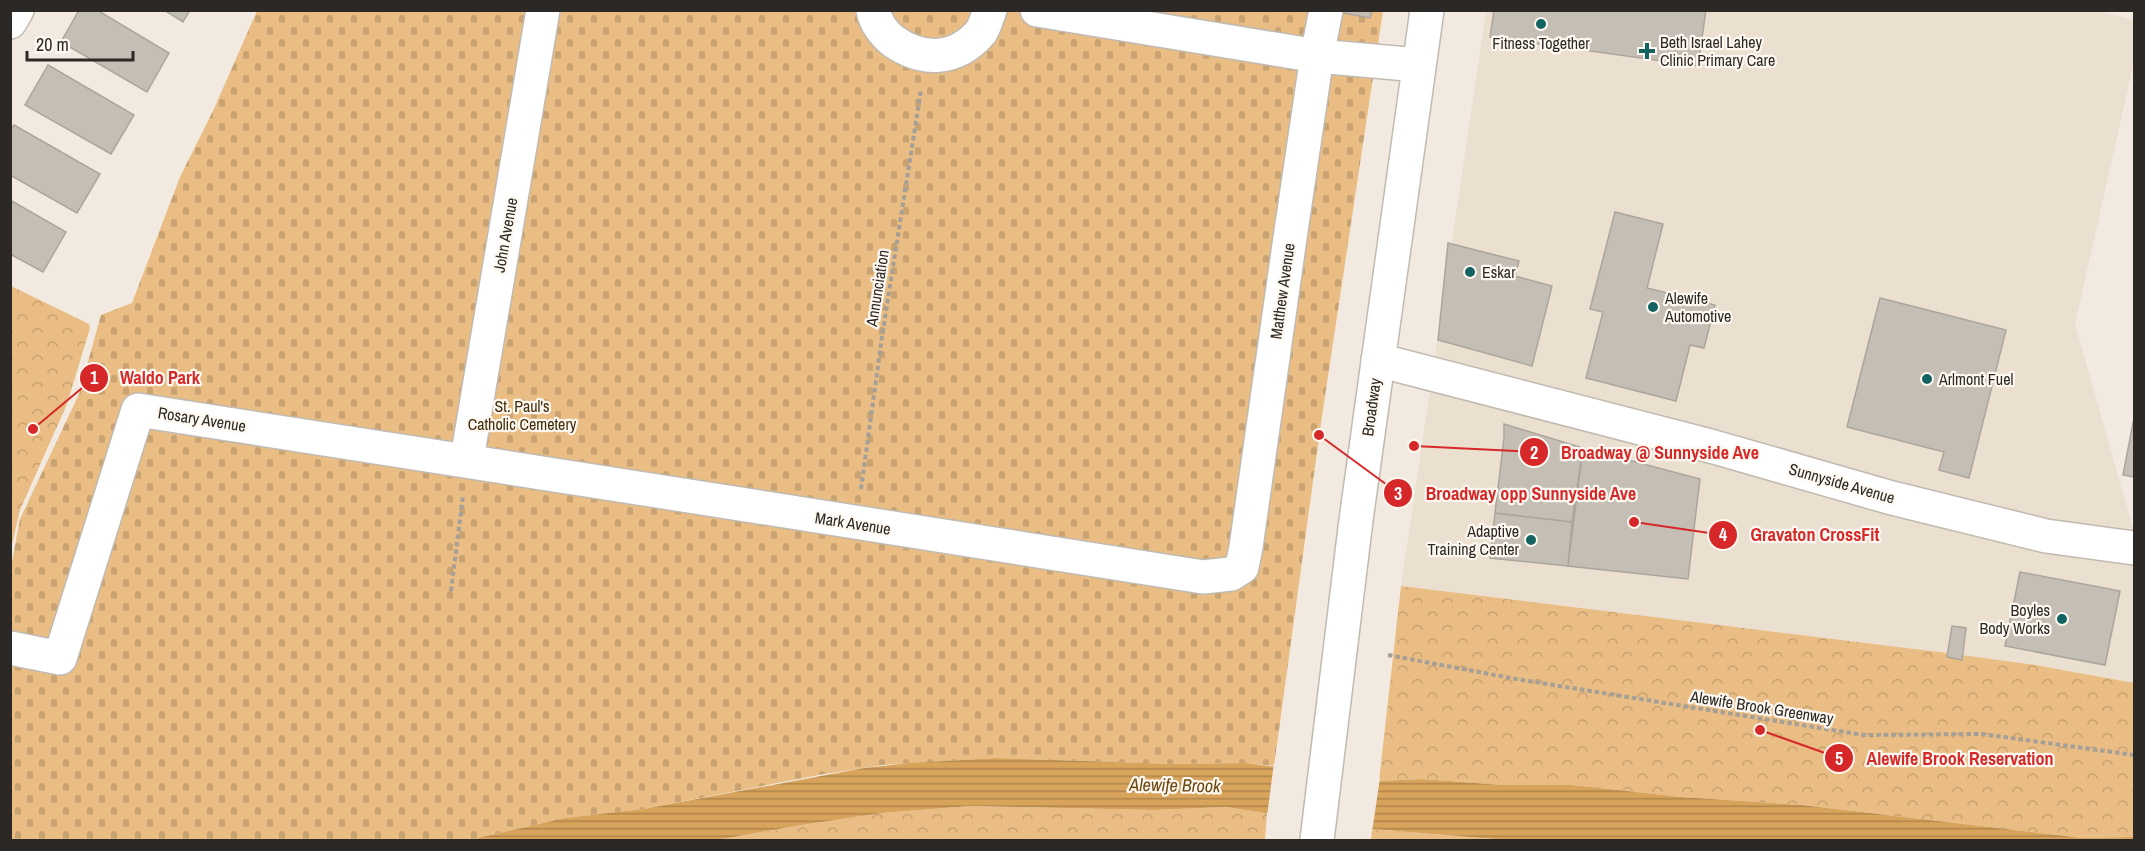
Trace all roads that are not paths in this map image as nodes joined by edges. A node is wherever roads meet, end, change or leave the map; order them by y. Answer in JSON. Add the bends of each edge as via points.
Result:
{"nodes":[{"id":1,"x":17,"y":10,"type":"edge"},
{"id":2,"x":543,"y":10,"type":"edge"},
{"id":3,"x":873,"y":10,"type":"edge"},
{"id":4,"x":990,"y":10,"type":"edge"},
{"id":5,"x":1037,"y":10,"type":"edge"},
{"id":6,"x":1326,"y":10,"type":"edge"},
{"id":7,"x":1427,"y":10,"type":"edge"},
{"id":8,"x":10,"y":22,"type":"edge"},
{"id":9,"x":1317,"y":56,"type":"junction"},
{"id":10,"x":1419,"y":65,"type":"junction"},
{"id":11,"x":1378,"y":360,"type":"junction"},
{"id":12,"x":467,"y":459,"type":"junction"},
{"id":13,"x":2134,"y":548,"type":"edge"},
{"id":14,"x":1238,"y":571,"type":"joint"},
{"id":15,"x":10,"y":648,"type":"edge"},
{"id":16,"x":1318,"y":833,"type":"edge"}],
"edges":[{"from":1,"to":8,"type":"main road"},
{"from":2,"to":12,"type":"main road","name":"John Avenue"},
{"from":3,"to":4,"type":"main road","via":[[887,36],[908,51],[926,56],[945,55],[965,47],[982,31]]},
{"from":5,"to":9,"type":"main road"},
{"from":6,"to":9,"type":"main road","name":"Matthew Avenue"},
{"from":7,"to":10,"type":"main road","name":"Broadway"},
{"from":9,"to":10,"type":"main road"},
{"from":9,"to":14,"type":"main road","name":"Matthew Avenue","via":[[1246,548]]},
{"from":10,"to":11,"type":"main road","name":"Broadway"},
{"from":11,"to":13,"type":"main road","name":"Sunnyside Avenue","via":[[2024,531]]},
{"from":11,"to":16,"type":"main road","name":"Broadway"},
{"from":12,"to":14,"type":"main road","name":"Mark Avenue","via":[[1203,577]]},
{"from":12,"to":15,"type":"main road","name":"Rosary Avenue","via":[[138,410],[60,658]]}]}
